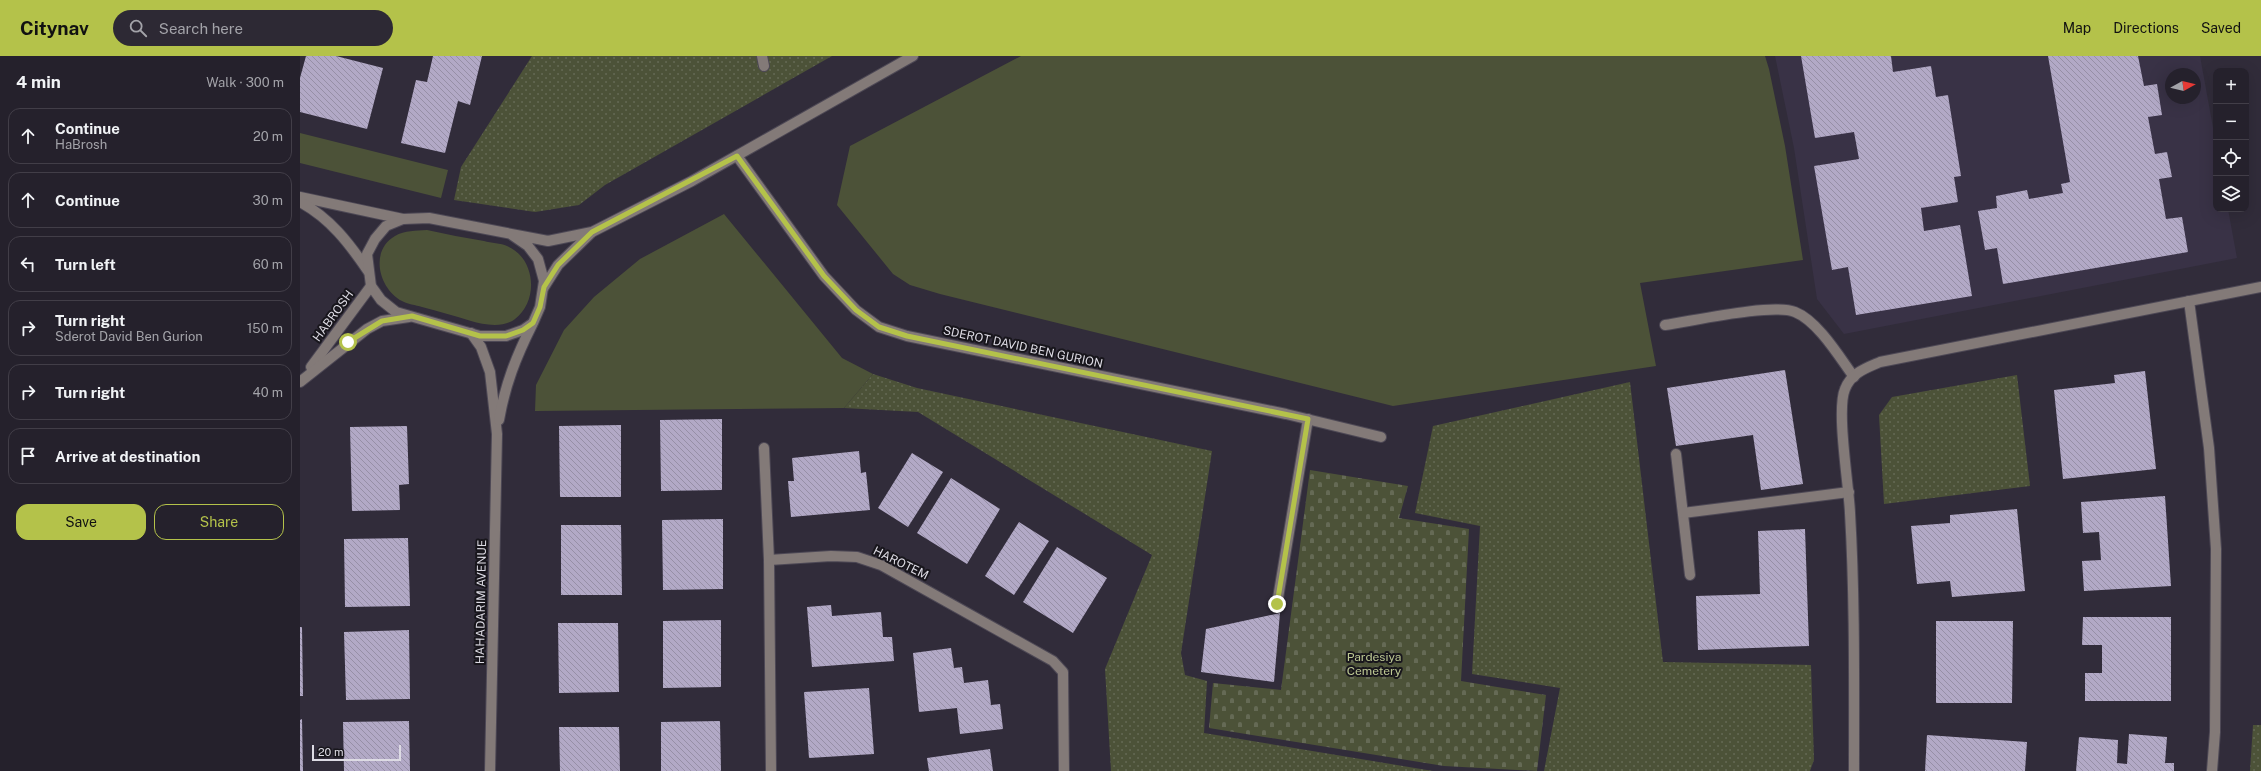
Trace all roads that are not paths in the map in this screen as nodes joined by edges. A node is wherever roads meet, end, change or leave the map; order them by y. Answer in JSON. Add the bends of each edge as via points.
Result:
{"nodes":[{"id":1,"x":913,"y":56,"type":"edge"},
{"id":2,"x":737,"y":156,"type":"junction"},
{"id":3,"x":300,"y":197,"type":"edge"},
{"id":4,"x":300,"y":202,"type":"edge"},
{"id":5,"x":403,"y":219,"type":"junction"},
{"id":6,"x":592,"y":232,"type":"junction"},
{"id":7,"x":512,"y":235,"type":"junction"},
{"id":8,"x":368,"y":270,"type":"junction"},
{"id":9,"x":371,"y":286,"type":"junction"},
{"id":10,"x":2261,"y":286,"type":"edge"},
{"id":11,"x":544,"y":287,"type":"junction"},
{"id":12,"x":2189,"y":301,"type":"junction"},
{"id":13,"x":412,"y":316,"type":"junction"},
{"id":14,"x":533,"y":323,"type":"junction"},
{"id":15,"x":1665,"y":325,"type":"dead end"},
{"id":16,"x":471,"y":333,"type":"junction"},
{"id":17,"x":1854,"y":377,"type":"junction"},
{"id":18,"x":301,"y":381,"type":"edge"},
{"id":19,"x":1308,"y":419,"type":"junction"},
{"id":20,"x":497,"y":434,"type":"junction"},
{"id":21,"x":1381,"y":437,"type":"dead end"},
{"id":22,"x":764,"y":448,"type":"dead end"},
{"id":23,"x":1676,"y":454,"type":"dead end"},
{"id":24,"x":1848,"y":492,"type":"junction"},
{"id":25,"x":1683,"y":513,"type":"junction"},
{"id":26,"x":769,"y":560,"type":"junction"},
{"id":27,"x":1690,"y":575,"type":"dead end"},
{"id":28,"x":1277,"y":604,"type":"dead end"},
{"id":29,"x":490,"y":771,"type":"edge"},
{"id":30,"x":771,"y":771,"type":"edge"},
{"id":31,"x":1064,"y":771,"type":"edge"},
{"id":32,"x":1854,"y":771,"type":"edge"},
{"id":33,"x":2212,"y":771,"type":"edge"}],
"edges":[{"from":1,"to":2,"type":"street"},
{"from":2,"to":6,"type":"street"},
{"from":2,"to":19,"type":"street","name":"SDEROT DAVID BEN GURION","via":[[824,276],[856,310],[879,327],[907,336]]},
{"from":3,"to":5,"type":"street"},
{"from":4,"to":8,"type":"street","via":[[329,222]]},
{"from":5,"to":7,"type":"street","via":[[429,218]]},
{"from":5,"to":8,"type":"street","via":[[386,226],[375,239],[367,254]]},
{"from":6,"to":7,"type":"street","via":[[548,241]]},
{"from":6,"to":11,"type":"street","via":[[558,265]]},
{"from":7,"to":11,"type":"street","via":[[528,246],[538,258]]},
{"from":8,"to":9,"type":"street"},
{"from":9,"to":13,"type":"street","via":[[381,300],[396,312]]},
{"from":9,"to":18,"type":"street","name":"HABROSH"},
{"from":10,"to":12,"type":"street"},
{"from":11,"to":14,"type":"street","name":"HAHADARIM AVENUE","via":[[540,307]]},
{"from":12,"to":17,"type":"street","via":[[1880,362],[1858,372]]},
{"from":12,"to":33,"type":"street","via":[[2209,448],[2216,549],[2215,732]]},
{"from":13,"to":16,"type":"street"},
{"from":13,"to":18,"type":"street","name":"HABROSH","via":[[382,321],[367,329]]},
{"from":14,"to":16,"type":"street","via":[[506,336],[480,336]]},
{"from":14,"to":20,"type":"street","name":"HAHADARIM AVENUE","via":[[514,361],[502,399]]},
{"from":15,"to":17,"type":"street","via":[[1775,308],[1796,312],[1820,330]]},
{"from":16,"to":20,"type":"street","name":"HAHADARIM AVENUE","via":[[481,348],[490,372]]},
{"from":17,"to":24,"type":"street","via":[[1845,389],[1842,412]]},
{"from":19,"to":21,"type":"street","name":"SDEROT DAVID BEN GURION"},
{"from":19,"to":28,"type":"street"},
{"from":20,"to":29,"type":"street","name":"HAHADARIM AVENUE"},
{"from":22,"to":26,"type":"street"},
{"from":23,"to":25,"type":"street"},
{"from":24,"to":25,"type":"street"},
{"from":24,"to":32,"type":"street","via":[[1854,598]]},
{"from":25,"to":27,"type":"street"},
{"from":26,"to":30,"type":"street"},
{"from":26,"to":31,"type":"street","name":"HAROTEM","via":[[857,557],[881,565],[1053,660],[1063,672]]}]}
